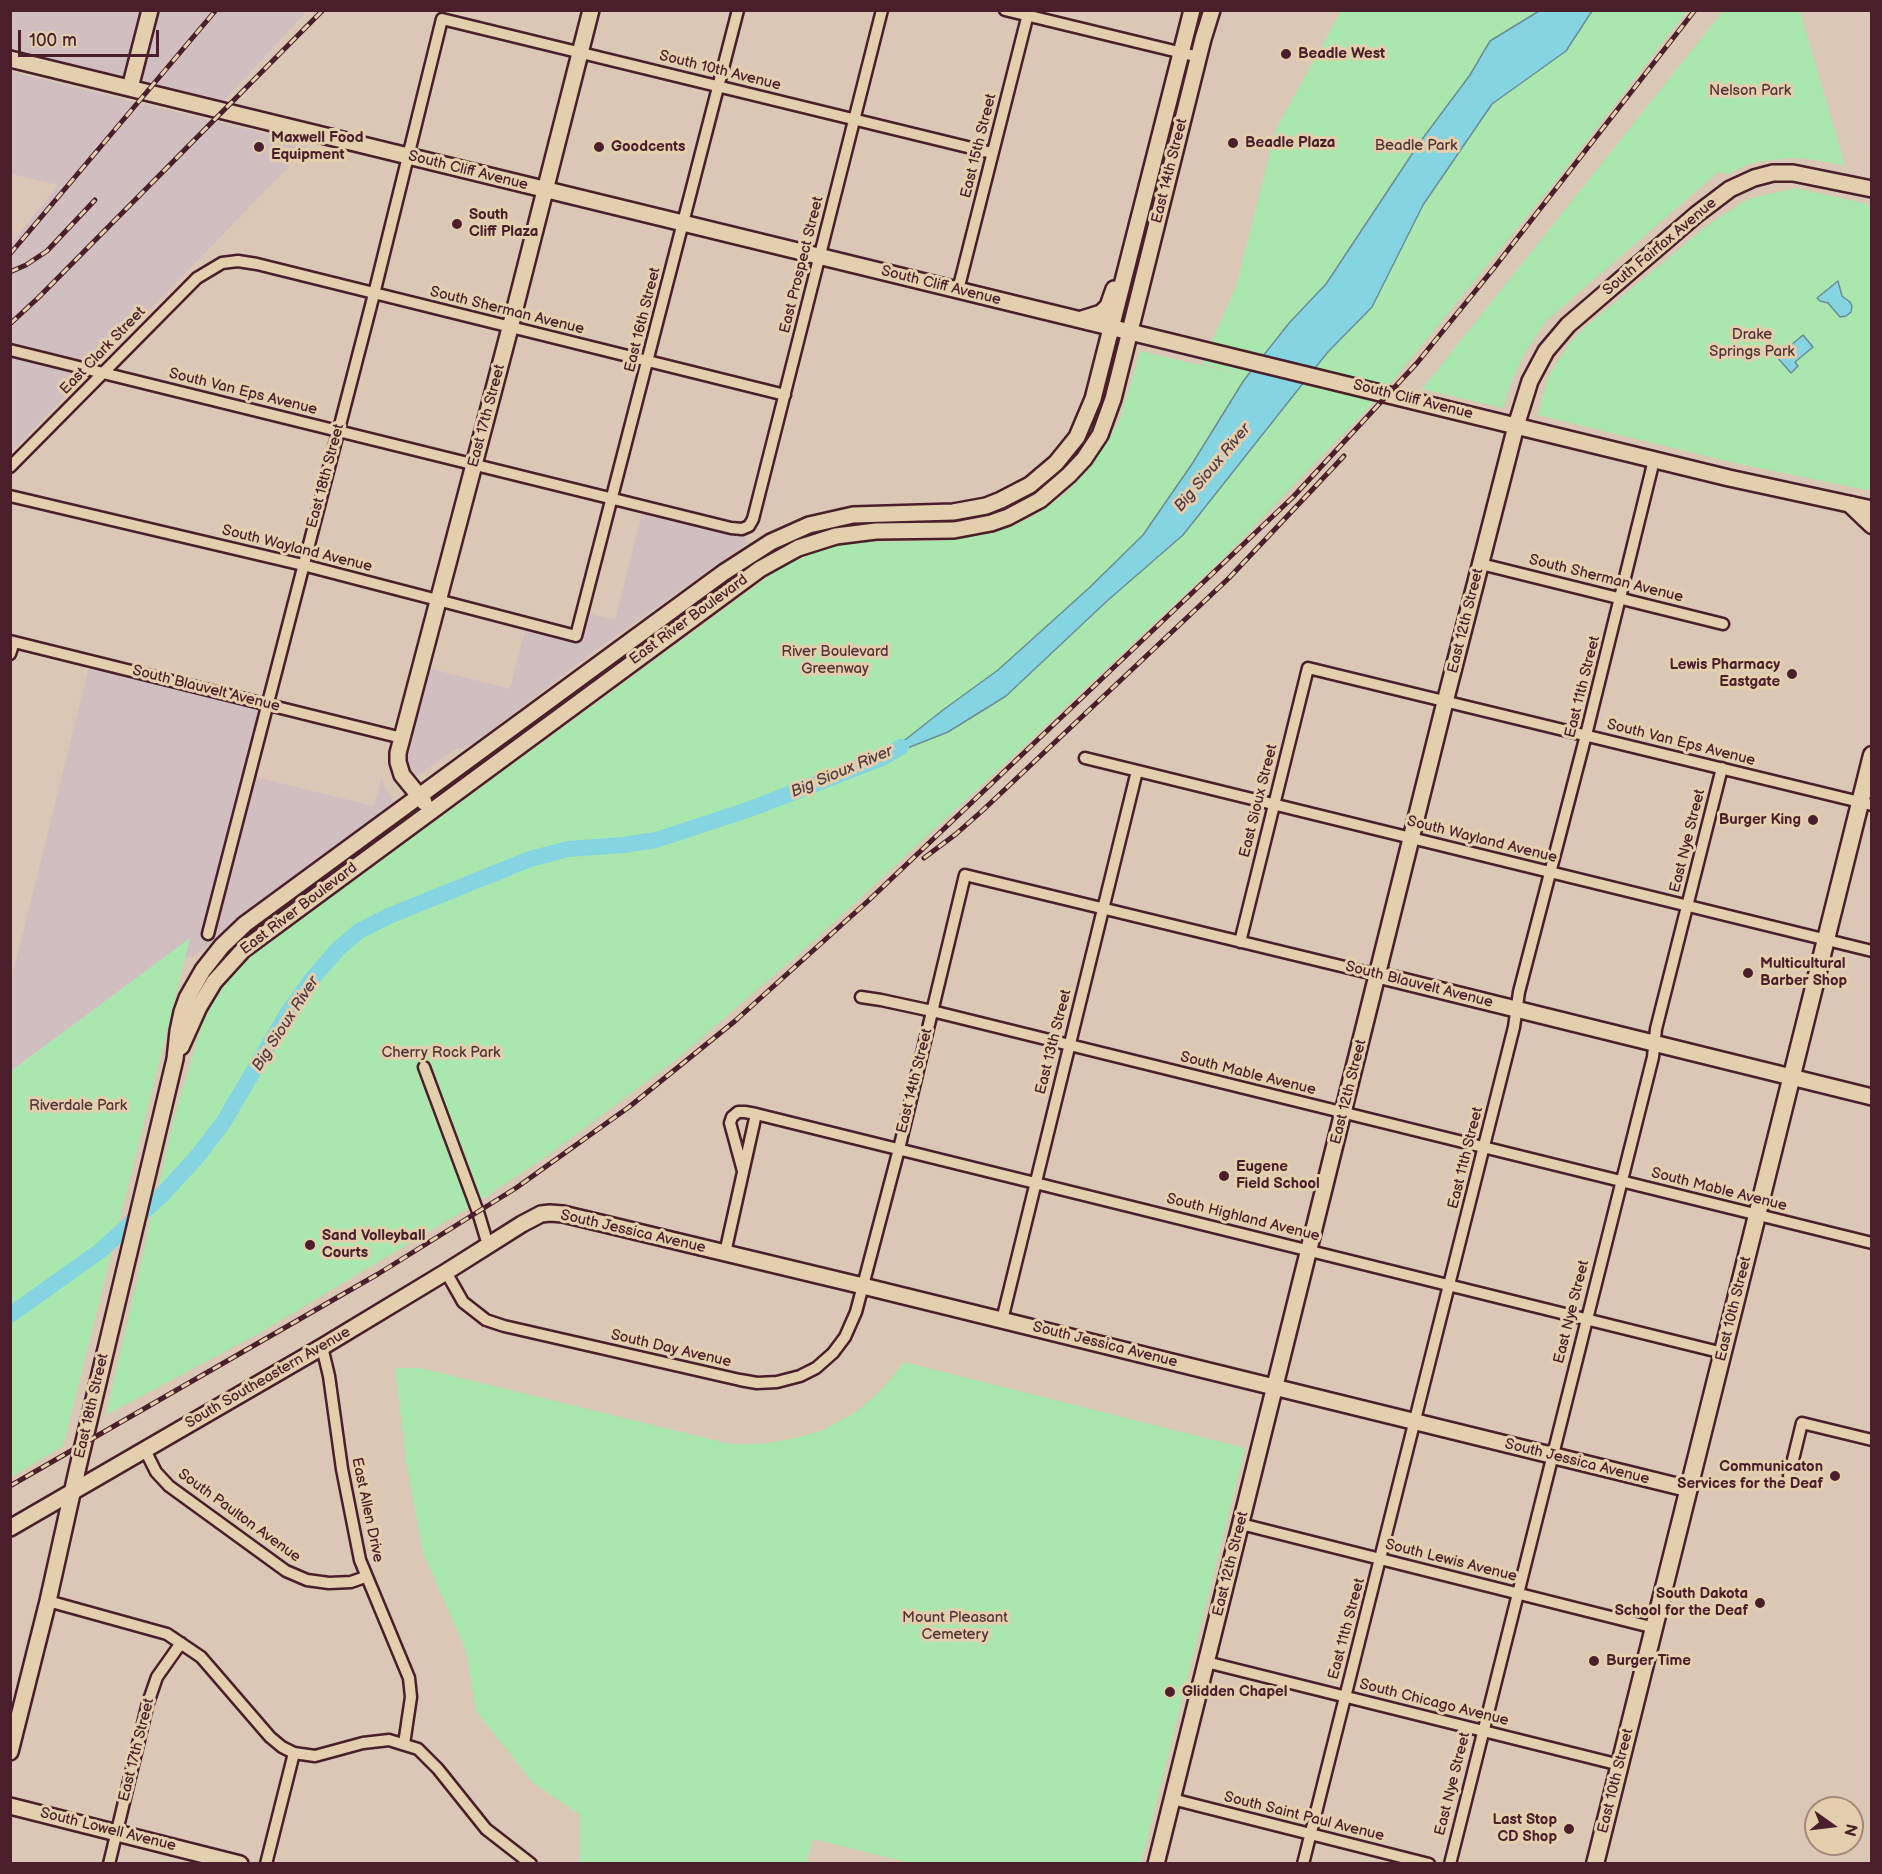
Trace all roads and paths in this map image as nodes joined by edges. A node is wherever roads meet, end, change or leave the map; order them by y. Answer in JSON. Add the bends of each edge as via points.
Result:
{"nodes":[{"id":1,"x":150,"y":10,"type":"edge"},
{"id":2,"x":591,"y":10,"type":"edge"},
{"id":3,"x":738,"y":10,"type":"edge"},
{"id":4,"x":882,"y":10,"type":"edge"},
{"id":5,"x":1005,"y":10,"type":"edge"},
{"id":6,"x":1192,"y":10,"type":"edge"},
{"id":7,"x":1212,"y":10,"type":"edge"},
{"id":8,"x":1028,"y":13,"type":"edge"},
{"id":9,"x":442,"y":19,"type":"joint"},
{"id":10,"x":1180,"y":52,"type":"junction"},
{"id":11,"x":580,"y":53,"type":"junction"},
{"id":12,"x":1199,"y":57,"type":"junction"},
{"id":13,"x":10,"y":59,"type":"edge"},
{"id":14,"x":719,"y":86,"type":"junction"},
{"id":15,"x":130,"y":88,"type":"junction"},
{"id":16,"x":855,"y":119,"type":"junction"},
{"id":17,"x":992,"y":153,"type":"junction"},
{"id":18,"x":408,"y":156,"type":"junction"},
{"id":19,"x":1872,"y":189,"type":"edge"},
{"id":20,"x":545,"y":190,"type":"junction"},
{"id":21,"x":1142,"y":208,"type":"junction"},
{"id":22,"x":683,"y":222,"type":"junction"},
{"id":23,"x":820,"y":256,"type":"junction"},
{"id":24,"x":222,"y":263,"type":"joint"},
{"id":25,"x":958,"y":290,"type":"junction"},
{"id":26,"x":374,"y":294,"type":"junction"},
{"id":27,"x":1080,"y":320,"type":"junction"},
{"id":28,"x":1112,"y":327,"type":"junction"},
{"id":29,"x":510,"y":328,"type":"junction"},
{"id":30,"x":1130,"y":332,"type":"junction"},
{"id":31,"x":1165,"y":340,"type":"junction"},
{"id":32,"x":10,"y":350,"type":"edge"},
{"id":33,"x":648,"y":362,"type":"junction"},
{"id":34,"x":101,"y":373,"type":"junction"},
{"id":35,"x":785,"y":395,"type":"junction"},
{"id":36,"x":1516,"y":426,"type":"junction"},
{"id":37,"x":337,"y":430,"type":"junction"},
{"id":38,"x":1100,"y":435,"type":"junction"},
{"id":39,"x":1084,"y":459,"type":"junction"},
{"id":40,"x":1654,"y":460,"type":"junction"},
{"id":41,"x":475,"y":463,"type":"junction"},
{"id":42,"x":10,"y":466,"type":"edge"},
{"id":43,"x":10,"y":496,"type":"edge"},
{"id":44,"x":611,"y":498,"type":"junction"},
{"id":45,"x":1864,"y":507,"type":"edge"},
{"id":46,"x":1872,"y":525,"type":"edge"},
{"id":47,"x":749,"y":526,"type":"joint"},
{"id":48,"x":1481,"y":564,"type":"junction"},
{"id":49,"x":303,"y":566,"type":"junction"},
{"id":50,"x":1620,"y":598,"type":"junction"},
{"id":51,"x":438,"y":600,"type":"junction"},
{"id":52,"x":1723,"y":624,"type":"dead end"},
{"id":53,"x":576,"y":636,"type":"joint"},
{"id":54,"x":12,"y":642,"type":"edge"},
{"id":55,"x":10,"y":654,"type":"edge"},
{"id":56,"x":1308,"y":668,"type":"joint"},
{"id":57,"x":1445,"y":702,"type":"junction"},
{"id":58,"x":267,"y":704,"type":"junction"},
{"id":59,"x":1586,"y":735,"type":"junction"},
{"id":60,"x":402,"y":738,"type":"junction"},
{"id":61,"x":1872,"y":755,"type":"edge"},
{"id":62,"x":1085,"y":758,"type":"dead end"},
{"id":63,"x":1722,"y":768,"type":"junction"},
{"id":64,"x":1137,"y":771,"type":"junction"},
{"id":65,"x":418,"y":796,"type":"junction"},
{"id":66,"x":1866,"y":804,"type":"edge"},
{"id":67,"x":1274,"y":805,"type":"junction"},
{"id":68,"x":431,"y":811,"type":"junction"},
{"id":69,"x":1412,"y":838,"type":"junction"},
{"id":70,"x":1550,"y":872,"type":"junction"},
{"id":71,"x":965,"y":875,"type":"joint"},
{"id":72,"x":1688,"y":905,"type":"junction"},
{"id":73,"x":1103,"y":909,"type":"junction"},
{"id":74,"x":208,"y":934,"type":"dead end"},
{"id":75,"x":1825,"y":940,"type":"junction"},
{"id":76,"x":1240,"y":942,"type":"junction"},
{"id":77,"x":1872,"y":951,"type":"edge"},
{"id":78,"x":1378,"y":975,"type":"junction"},
{"id":79,"x":861,"y":997,"type":"dead end"},
{"id":80,"x":1516,"y":1010,"type":"junction"},
{"id":81,"x":932,"y":1011,"type":"junction"},
{"id":82,"x":1655,"y":1043,"type":"junction"},
{"id":83,"x":1068,"y":1046,"type":"junction"},
{"id":84,"x":175,"y":1059,"type":"junction"},
{"id":85,"x":424,"y":1067,"type":"dead end"},
{"id":86,"x":1792,"y":1077,"type":"junction"},
{"id":87,"x":1872,"y":1097,"type":"edge"},
{"id":88,"x":1343,"y":1113,"type":"junction"},
{"id":89,"x":756,"y":1114,"type":"junction"},
{"id":90,"x":1484,"y":1148,"type":"junction"},
{"id":91,"x":899,"y":1149,"type":"junction"},
{"id":92,"x":743,"y":1171,"type":"junction"},
{"id":93,"x":1621,"y":1182,"type":"junction"},
{"id":94,"x":1036,"y":1183,"type":"junction"},
{"id":95,"x":1758,"y":1215,"type":"junction"},
{"id":96,"x":522,"y":1224,"type":"joint"},
{"id":97,"x":1872,"y":1243,"type":"edge"},
{"id":98,"x":488,"y":1245,"type":"junction"},
{"id":99,"x":1309,"y":1250,"type":"junction"},
{"id":100,"x":724,"y":1253,"type":"junction"},
{"id":101,"x":446,"y":1272,"type":"junction"},
{"id":102,"x":1450,"y":1284,"type":"junction"},
{"id":103,"x":863,"y":1286,"type":"junction"},
{"id":104,"x":1587,"y":1319,"type":"junction"},
{"id":105,"x":1002,"y":1320,"type":"junction"},
{"id":106,"x":322,"y":1347,"type":"junction"},
{"id":107,"x":1723,"y":1353,"type":"junction"},
{"id":108,"x":1276,"y":1386,"type":"junction"},
{"id":109,"x":1415,"y":1421,"type":"junction"},
{"id":110,"x":1872,"y":1440,"type":"edge"},
{"id":111,"x":145,"y":1450,"type":"junction"},
{"id":112,"x":1552,"y":1456,"type":"junction"},
{"id":113,"x":1789,"y":1476,"type":"dead end"},
{"id":114,"x":1689,"y":1489,"type":"junction"},
{"id":115,"x":72,"y":1491,"type":"junction"},
{"id":116,"x":1241,"y":1524,"type":"junction"},
{"id":117,"x":10,"y":1528,"type":"edge"},
{"id":118,"x":1381,"y":1559,"type":"junction"},
{"id":119,"x":365,"y":1577,"type":"junction"},
{"id":120,"x":1517,"y":1594,"type":"junction"},
{"id":121,"x":48,"y":1601,"type":"junction"},
{"id":122,"x":1655,"y":1628,"type":"junction"},
{"id":123,"x":181,"y":1643,"type":"junction"},
{"id":124,"x":1206,"y":1662,"type":"junction"},
{"id":125,"x":1345,"y":1696,"type":"junction"},
{"id":126,"x":1482,"y":1730,"type":"junction"},
{"id":127,"x":404,"y":1744,"type":"junction"},
{"id":128,"x":10,"y":1752,"type":"edge"},
{"id":129,"x":294,"y":1753,"type":"junction"},
{"id":130,"x":1620,"y":1765,"type":"junction"},
{"id":131,"x":1172,"y":1799,"type":"junction"},
{"id":132,"x":10,"y":1806,"type":"edge"},
{"id":133,"x":117,"y":1833,"type":"junction"},
{"id":134,"x":1310,"y":1834,"type":"junction"},
{"id":135,"x":109,"y":1863,"type":"edge"},
{"id":136,"x":240,"y":1863,"type":"edge"},
{"id":137,"x":266,"y":1863,"type":"edge"},
{"id":138,"x":531,"y":1863,"type":"edge"},
{"id":139,"x":1156,"y":1863,"type":"edge"},
{"id":140,"x":1303,"y":1863,"type":"edge"},
{"id":141,"x":1429,"y":1863,"type":"edge"},
{"id":142,"x":1450,"y":1863,"type":"edge"},
{"id":143,"x":1595,"y":1863,"type":"edge"}],
"edges":[{"from":1,"to":15,"type":"main road"},
{"from":2,"to":11,"type":"main road","name":"East 17th Street"},
{"from":3,"to":14,"type":"street","name":"East 16th Street"},
{"from":4,"to":16,"type":"street","name":"East Prospect Street"},
{"from":5,"to":8,"type":"street"},
{"from":6,"to":10,"type":"main road","name":"East 14th Street"},
{"from":7,"to":12,"type":"main road","name":"East 14th Street"},
{"from":8,"to":10,"type":"street"},
{"from":8,"to":17,"type":"street","name":"East 15th Street"},
{"from":9,"to":11,"type":"street","name":"South 10th Avenue"},
{"from":9,"to":18,"type":"street","name":"East 18th Street"},
{"from":10,"to":12,"type":"street"},
{"from":10,"to":21,"type":"main road","name":"East 14th Street"},
{"from":11,"to":14,"type":"street","name":"South 10th Avenue"},
{"from":11,"to":20,"type":"main road","name":"East 17th Street"},
{"from":12,"to":30,"type":"main road","name":"East 14th Street"},
{"from":13,"to":15,"type":"main road","name":"South Cliff Avenue"},
{"from":14,"to":16,"type":"street","name":"South 10th Avenue"},
{"from":14,"to":22,"type":"street","name":"East 16th Street"},
{"from":15,"to":18,"type":"main road","name":"South Cliff Avenue"},
{"from":16,"to":17,"type":"street","name":"South 10th Avenue"},
{"from":16,"to":23,"type":"street","name":"East Prospect Street"},
{"from":17,"to":25,"type":"street","name":"East 15th Street"},
{"from":18,"to":20,"type":"main road","name":"South Cliff Avenue"},
{"from":18,"to":26,"type":"street","name":"East 18th Street"},
{"from":19,"to":36,"type":"main road","name":"South Fairfax Avenue","via":[[1793,173],[1773,173],[1730,189],[1568,325],[1537,365]]},
{"from":20,"to":22,"type":"main road","name":"South Cliff Avenue"},
{"from":20,"to":29,"type":"main road","name":"East 17th Street"},
{"from":21,"to":27,"type":"main road","via":[[1130,226],[1108,306],[1101,313]]},
{"from":21,"to":28,"type":"main road","name":"East 14th Street"},
{"from":21,"to":30,"type":"main road","via":[[1144,231],[1126,307],[1125,321]]},
{"from":22,"to":23,"type":"main road","name":"South Cliff Avenue"},
{"from":22,"to":33,"type":"street","name":"East 16th Street"},
{"from":23,"to":25,"type":"main road","name":"South Cliff Avenue"},
{"from":23,"to":35,"type":"street","name":"East Prospect Street"},
{"from":24,"to":26,"type":"street","name":"South Sherman Avenue","via":[[257,264]]},
{"from":24,"to":34,"type":"street","name":"East Clark Street","via":[[180,293]]},
{"from":25,"to":27,"type":"main road","name":"South Cliff Avenue"},
{"from":26,"to":29,"type":"street","name":"South Sherman Avenue"},
{"from":26,"to":37,"type":"street","name":"East 18th Street"},
{"from":27,"to":28,"type":"main road","name":"South Cliff Avenue"},
{"from":28,"to":30,"type":"main road","name":"South Cliff Avenue"},
{"from":28,"to":39,"type":"main road","via":[[1118,336],[1118,351]]},
{"from":28,"to":65,"type":"main road","name":"East River Boulevard","via":[[1083,426],[1068,450],[1030,485],[1001,500],[968,510],[853,515],[809,525],[771,542]]},
{"from":29,"to":33,"type":"street","name":"South Sherman Avenue"},
{"from":29,"to":41,"type":"main road","name":"East 17th Street"},
{"from":30,"to":31,"type":"main road","name":"South Cliff Avenue"},
{"from":30,"to":38,"type":"main road","name":"East River Boulevard"},
{"from":31,"to":36,"type":"main road","name":"South Cliff Avenue"},
{"from":31,"to":38,"type":"main road","via":[[1137,347],[1115,422]]},
{"from":32,"to":34,"type":"street","name":"South Van Eps Avenue"},
{"from":33,"to":35,"type":"street","name":"South Sherman Avenue"},
{"from":33,"to":44,"type":"street","name":"East 16th Street"},
{"from":34,"to":37,"type":"street","name":"South Van Eps Avenue"},
{"from":34,"to":42,"type":"street","name":"East Clark Street"},
{"from":35,"to":47,"type":"street","name":"East Prospect Street"},
{"from":36,"to":40,"type":"main road","name":"South Cliff Avenue"},
{"from":36,"to":48,"type":"main road","name":"East 12th Street"},
{"from":37,"to":41,"type":"street","name":"South Van Eps Avenue"},
{"from":37,"to":49,"type":"street","name":"East 18th Street"},
{"from":38,"to":39,"type":"main road","name":"East River Boulevard"},
{"from":39,"to":68,"type":"main road","name":"East River Boulevard","via":[[1040,500],[991,523],[954,530],[856,533],[814,542],[780,557]]},
{"from":40,"to":45,"type":"main road","name":"South Cliff Avenue"},
{"from":40,"to":50,"type":"street","name":"East 11th Street"},
{"from":41,"to":44,"type":"street","name":"South Van Eps Avenue"},
{"from":41,"to":51,"type":"main road","name":"East 17th Street"},
{"from":43,"to":49,"type":"street","name":"South Wayland Avenue"},
{"from":44,"to":47,"type":"street","name":"South Van Eps Avenue","via":[[732,528]]},
{"from":44,"to":53,"type":"street","name":"East 16th Street"},
{"from":45,"to":46,"type":"main road"},
{"from":48,"to":50,"type":"street","name":"South Sherman Avenue"},
{"from":48,"to":57,"type":"main road","name":"East 12th Street"},
{"from":49,"to":51,"type":"street","name":"South Wayland Avenue"},
{"from":49,"to":58,"type":"street","name":"East 18th Street"},
{"from":50,"to":52,"type":"street","name":"South Sherman Avenue"},
{"from":50,"to":59,"type":"street","name":"East 11th Street"},
{"from":51,"to":53,"type":"street","name":"South Wayland Avenue"},
{"from":51,"to":60,"type":"main road","name":"East 17th Street"},
{"from":54,"to":55,"type":"street"},
{"from":54,"to":58,"type":"street","name":"South Blauvelt Avenue"},
{"from":56,"to":57,"type":"street","name":"South Van Eps Avenue"},
{"from":56,"to":67,"type":"street","name":"East Sioux Street"},
{"from":57,"to":59,"type":"street","name":"South Van Eps Avenue"},
{"from":57,"to":69,"type":"main road","name":"East 12th Street"},
{"from":58,"to":60,"type":"street","name":"South Blauvelt Avenue"},
{"from":58,"to":74,"type":"street","name":"East 18th Street"},
{"from":59,"to":63,"type":"street","name":"South Van Eps Avenue"},
{"from":59,"to":70,"type":"street","name":"East 11th Street"},
{"from":60,"to":65,"type":"main road","name":"East 17th Street","via":[[399,769]]},
{"from":61,"to":66,"type":"main road","name":"East 10th Street"},
{"from":62,"to":64,"type":"street","name":"South Wayland Avenue"},
{"from":63,"to":66,"type":"street","name":"South Van Eps Avenue"},
{"from":63,"to":72,"type":"street","name":"East Nye Street"},
{"from":64,"to":67,"type":"street","name":"South Wayland Avenue"},
{"from":64,"to":73,"type":"street","name":"East 13th Street"},
{"from":65,"to":68,"type":"main road","name":"East 17th Street"},
{"from":65,"to":84,"type":"main road","name":"East River Boulevard","via":[[245,924],[222,946],[187,998],[177,1031]]},
{"from":66,"to":75,"type":"main road","name":"East 10th Street"},
{"from":67,"to":69,"type":"street","name":"South Wayland Avenue"},
{"from":67,"to":76,"type":"street","name":"East Sioux Street"},
{"from":68,"to":84,"type":"main road","name":"East River Boulevard","via":[[232,959],[206,994]]},
{"from":69,"to":70,"type":"street","name":"South Wayland Avenue"},
{"from":69,"to":78,"type":"main road","name":"East 12th Street"},
{"from":70,"to":72,"type":"street","name":"South Wayland Avenue"},
{"from":70,"to":80,"type":"street","name":"East 11th Street"},
{"from":71,"to":73,"type":"street","name":"South Blauvelt Avenue"},
{"from":71,"to":81,"type":"street","name":"East 14th Street"},
{"from":72,"to":75,"type":"street","name":"South Wayland Avenue"},
{"from":72,"to":82,"type":"street","name":"East Nye Street"},
{"from":73,"to":76,"type":"street","name":"South Blauvelt Avenue"},
{"from":73,"to":83,"type":"street","name":"East 13th Street"},
{"from":75,"to":77,"type":"street","name":"South Wayland Avenue"},
{"from":75,"to":86,"type":"main road","name":"East 10th Street"},
{"from":76,"to":78,"type":"street","name":"South Blauvelt Avenue"},
{"from":78,"to":80,"type":"main road","name":"South Blauvelt Avenue"},
{"from":78,"to":88,"type":"main road","name":"East 12th Street"},
{"from":79,"to":81,"type":"street","name":"South Mable Avenue"},
{"from":80,"to":82,"type":"main road","name":"South Blauvelt Avenue"},
{"from":80,"to":90,"type":"street","name":"East 11th Street"},
{"from":81,"to":83,"type":"street","name":"South Mable Avenue"},
{"from":81,"to":91,"type":"street","name":"East 14th Street"},
{"from":82,"to":86,"type":"main road","name":"South Blauvelt Avenue"},
{"from":82,"to":93,"type":"street","name":"East Nye Street"},
{"from":83,"to":88,"type":"street","name":"South Mable Avenue"},
{"from":83,"to":94,"type":"street","name":"East 13th Street"},
{"from":84,"to":115,"type":"main road","name":"East 18th Street"},
{"from":85,"to":98,"type":"street"},
{"from":86,"to":87,"type":"main road","name":"South Blauvelt Avenue"},
{"from":86,"to":95,"type":"main road","name":"East 10th Street"},
{"from":88,"to":90,"type":"street","name":"South Mable Avenue"},
{"from":88,"to":99,"type":"main road","name":"East 12th Street"},
{"from":89,"to":91,"type":"street","name":"South Highland Avenue"},
{"from":89,"to":92,"type":"street"},
{"from":89,"to":92,"type":"street","via":[[738,1112],[730,1123]]},
{"from":90,"to":93,"type":"street","name":"South Mable Avenue"},
{"from":90,"to":102,"type":"street","name":"East 11th Street"},
{"from":91,"to":94,"type":"street","name":"South Highland Avenue"},
{"from":91,"to":103,"type":"street","name":"East 14th Street"},
{"from":92,"to":100,"type":"street"},
{"from":93,"to":95,"type":"street","name":"South Mable Avenue"},
{"from":93,"to":104,"type":"street","name":"East Nye Street"},
{"from":94,"to":99,"type":"street","name":"South Highland Avenue"},
{"from":94,"to":105,"type":"street","name":"East 13th Street"},
{"from":95,"to":97,"type":"street","name":"South Mable Avenue"},
{"from":95,"to":107,"type":"main road","name":"East 10th Street"},
{"from":96,"to":98,"type":"main road","name":"South Southeastern Avenue"},
{"from":96,"to":100,"type":"main road","name":"South Jessica Avenue","via":[[541,1214],[563,1214]]},
{"from":98,"to":101,"type":"main road","name":"South Southeastern Avenue"},
{"from":99,"to":102,"type":"street","name":"South Highland Avenue"},
{"from":99,"to":108,"type":"main road","name":"East 12th Street"},
{"from":100,"to":103,"type":"main road","name":"South Jessica Avenue"},
{"from":101,"to":103,"type":"street","name":"South Day Avenue","via":[[463,1302],[486,1320],[757,1383],[800,1376],[833,1353],[845,1337]]},
{"from":101,"to":106,"type":"main road","name":"South Southeastern Avenue"},
{"from":102,"to":104,"type":"street","name":"South Highland Avenue"},
{"from":102,"to":109,"type":"street","name":"East 11th Street"},
{"from":103,"to":105,"type":"main road","name":"South Jessica Avenue"},
{"from":104,"to":107,"type":"street","name":"South Highland Avenue"},
{"from":104,"to":112,"type":"street","name":"East Nye Street"},
{"from":105,"to":108,"type":"main road","name":"South Jessica Avenue"},
{"from":106,"to":111,"type":"main road","name":"South Southeastern Avenue"},
{"from":106,"to":119,"type":"street","name":"East Allen Drive"},
{"from":107,"to":114,"type":"main road","name":"East 10th Street"},
{"from":108,"to":109,"type":"main road","name":"South Jessica Avenue"},
{"from":108,"to":116,"type":"main road","name":"East 12th Street"},
{"from":109,"to":112,"type":"main road","name":"South Jessica Avenue"},
{"from":109,"to":118,"type":"street","name":"East 11th Street"},
{"from":110,"to":113,"type":"street","via":[[1802,1423]]},
{"from":111,"to":115,"type":"main road","name":"South Southeastern Avenue"},
{"from":111,"to":119,"type":"street","name":"South Paulton Avenue","via":[[156,1472],[170,1486],[286,1571],[307,1580],[329,1583]]},
{"from":112,"to":114,"type":"main road","name":"South Jessica Avenue"},
{"from":112,"to":120,"type":"street","name":"East Nye Street"},
{"from":114,"to":122,"type":"main road","name":"East 10th Street"},
{"from":115,"to":117,"type":"main road","name":"South Southeastern Avenue"},
{"from":115,"to":121,"type":"main road","name":"East 18th Street"},
{"from":116,"to":118,"type":"street","name":"South Lewis Avenue"},
{"from":116,"to":124,"type":"main road","name":"East 12th Street"},
{"from":118,"to":120,"type":"street","name":"South Lewis Avenue"},
{"from":118,"to":125,"type":"street","name":"East 11th Street"},
{"from":119,"to":127,"type":"street","name":"East Allen Drive","via":[[409,1678],[411,1697]]},
{"from":120,"to":122,"type":"street","name":"South Lewis Avenue"},
{"from":120,"to":126,"type":"street","name":"East Nye Street"},
{"from":121,"to":123,"type":"street","via":[[151,1628]]},
{"from":121,"to":128,"type":"main road","name":"East 18th Street"},
{"from":122,"to":130,"type":"main road","name":"East 10th Street"},
{"from":123,"to":129,"type":"street","via":[[201,1657],[270,1737]]},
{"from":123,"to":133,"type":"street","name":"East 17th Street","via":[[157,1677],[148,1703]]},
{"from":124,"to":125,"type":"street","name":"South Chicago Avenue"},
{"from":124,"to":131,"type":"main road","name":"East 12th Street"},
{"from":125,"to":126,"type":"street","name":"South Chicago Avenue"},
{"from":125,"to":134,"type":"street","name":"East 11th Street"},
{"from":126,"to":130,"type":"street","name":"South Chicago Avenue"},
{"from":126,"to":142,"type":"street","name":"East Nye Street"},
{"from":127,"to":129,"type":"street","via":[[389,1740],[315,1756]]},
{"from":127,"to":138,"type":"street","via":[[429,1759],[486,1829]]},
{"from":129,"to":137,"type":"street"},
{"from":130,"to":143,"type":"main road","name":"East 10th Street"},
{"from":131,"to":134,"type":"street","name":"South Saint Paul Avenue"},
{"from":131,"to":139,"type":"main road","name":"East 12th Street"},
{"from":132,"to":133,"type":"main road","name":"South Lowell Avenue"},
{"from":133,"to":135,"type":"street","name":"East 17th Street"},
{"from":133,"to":136,"type":"main road","name":"South Lowell Avenue"},
{"from":134,"to":140,"type":"street","name":"East 11th Street"},
{"from":134,"to":141,"type":"street","name":"South Saint Paul Avenue"}]}
